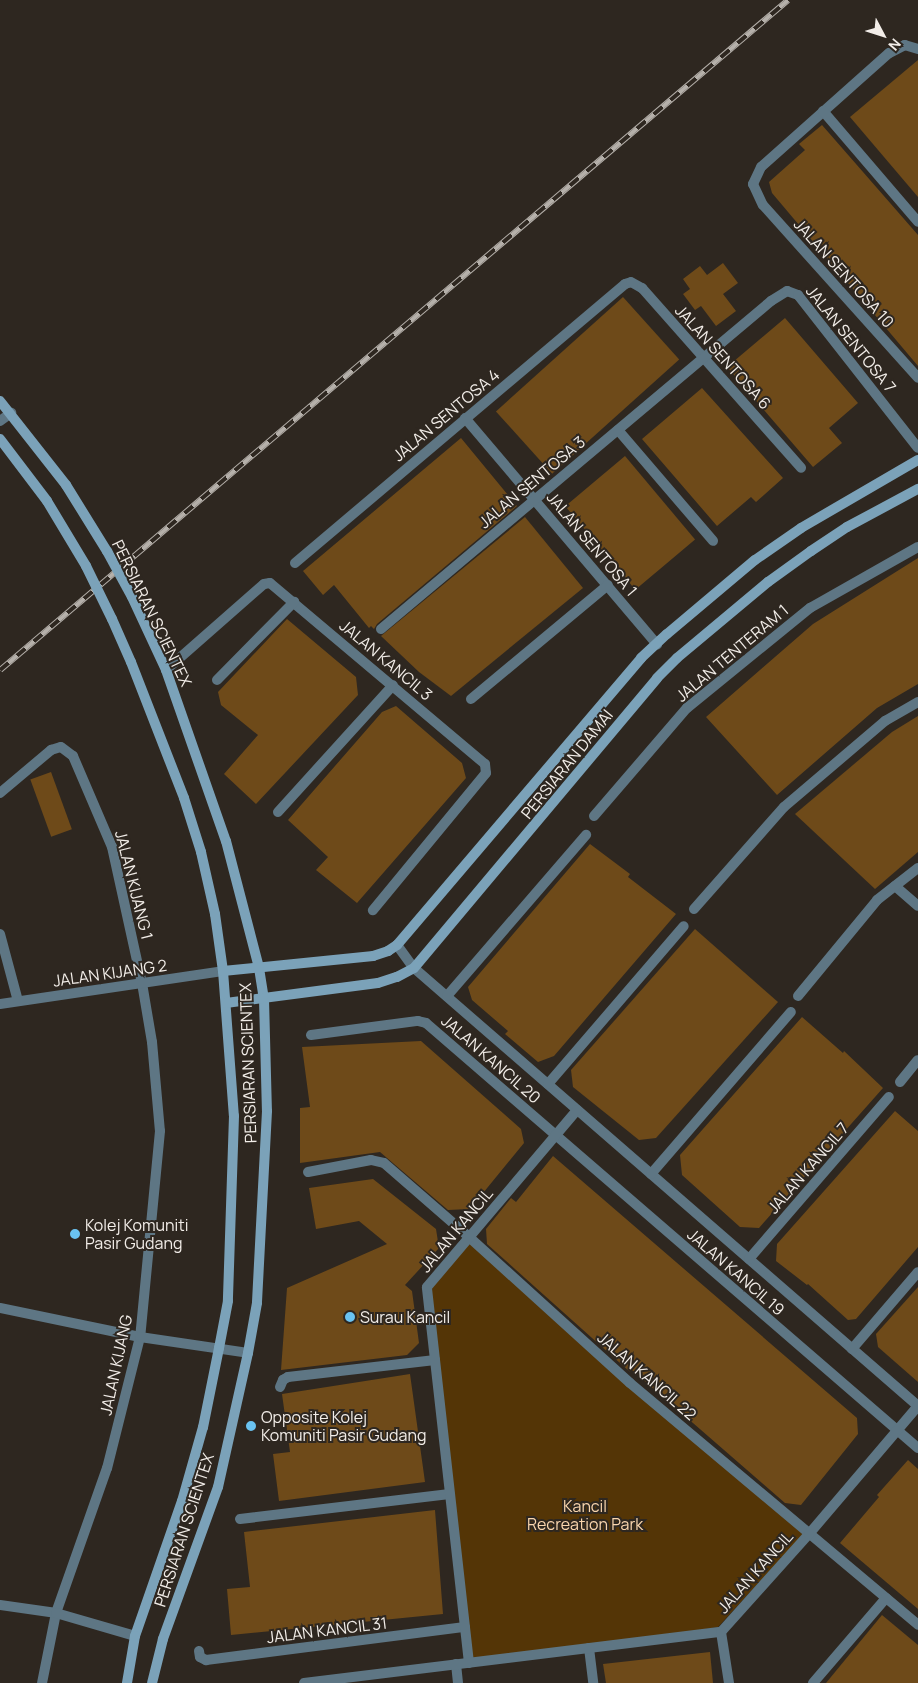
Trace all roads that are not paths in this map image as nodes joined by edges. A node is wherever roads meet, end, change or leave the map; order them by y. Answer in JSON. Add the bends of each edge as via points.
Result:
{"nodes":[{"id":1,"x":918,"y":49,"type":"edge"},
{"id":2,"x":823,"y":111,"type":"junction"},
{"id":3,"x":918,"y":222,"type":"edge"},
{"id":4,"x":616,"y":290,"type":"joint"},
{"id":5,"x":704,"y":358,"type":"junction"},
{"id":6,"x":918,"y":378,"type":"edge"},
{"id":7,"x":0,"y":401,"type":"edge"},
{"id":8,"x":11,"y":413,"type":"junction"},
{"id":9,"x":465,"y":418,"type":"junction"},
{"id":10,"x":0,"y":421,"type":"edge"},
{"id":11,"x":618,"y":430,"type":"junction"},
{"id":12,"x":0,"y":439,"type":"edge"},
{"id":13,"x":918,"y":448,"type":"edge"},
{"id":14,"x":918,"y":460,"type":"edge"},
{"id":15,"x":802,"y":468,"type":"dead end"},
{"id":16,"x":918,"y":489,"type":"edge"},
{"id":17,"x":534,"y":500,"type":"junction"},
{"id":18,"x":713,"y":541,"type":"dead end"},
{"id":19,"x":918,"y":547,"type":"edge"},
{"id":20,"x":295,"y":563,"type":"dead end"},
{"id":21,"x":608,"y":585,"type":"junction"},
{"id":22,"x":294,"y":602,"type":"junction"},
{"id":23,"x":381,"y":629,"type":"dead end"},
{"id":24,"x":657,"y":644,"type":"junction"},
{"id":25,"x":166,"y":670,"type":"junction"},
{"id":26,"x":217,"y":680,"type":"dead end"},
{"id":27,"x":394,"y":685,"type":"junction"},
{"id":28,"x":471,"y":699,"type":"dead end"},
{"id":29,"x":918,"y":702,"type":"edge"},
{"id":30,"x":0,"y":793,"type":"edge"},
{"id":31,"x":278,"y":812,"type":"dead end"},
{"id":32,"x":594,"y":816,"type":"dead end"},
{"id":33,"x":586,"y":835,"type":"dead end"},
{"id":34,"x":918,"y":868,"type":"edge"},
{"id":35,"x":895,"y":886,"type":"junction"},
{"id":36,"x":918,"y":906,"type":"edge"},
{"id":37,"x":694,"y":909,"type":"dead end"},
{"id":38,"x":372,"y":910,"type":"dead end"},
{"id":39,"x":684,"y":926,"type":"dead end"},
{"id":40,"x":0,"y":934,"type":"edge"},
{"id":41,"x":397,"y":945,"type":"junction"},
{"id":42,"x":259,"y":968,"type":"junction"},
{"id":43,"x":414,"y":968,"type":"junction"},
{"id":44,"x":224,"y":971,"type":"junction"},
{"id":45,"x":142,"y":983,"type":"junction"},
{"id":46,"x":446,"y":996,"type":"junction"},
{"id":47,"x":798,"y":996,"type":"dead end"},
{"id":48,"x":264,"y":999,"type":"junction"},
{"id":49,"x":18,"y":1001,"type":"junction"},
{"id":50,"x":226,"y":1002,"type":"junction"},
{"id":51,"x":0,"y":1004,"type":"edge"},
{"id":52,"x":791,"y":1012,"type":"dead end"},
{"id":53,"x":311,"y":1034,"type":"dead end"},
{"id":54,"x":918,"y":1060,"type":"edge"},
{"id":55,"x":900,"y":1082,"type":"dead end"},
{"id":56,"x":548,"y":1084,"type":"junction"},
{"id":57,"x":889,"y":1097,"type":"dead end"},
{"id":58,"x":577,"y":1110,"type":"junction"},
{"id":59,"x":556,"y":1136,"type":"junction"},
{"id":60,"x":308,"y":1172,"type":"dead end"},
{"id":61,"x":651,"y":1174,"type":"junction"},
{"id":62,"x":469,"y":1236,"type":"junction"},
{"id":63,"x":749,"y":1259,"type":"junction"},
{"id":64,"x":918,"y":1272,"type":"edge"},
{"id":65,"x":0,"y":1308,"type":"edge"},
{"id":66,"x":140,"y":1337,"type":"junction"},
{"id":67,"x":219,"y":1348,"type":"junction"},
{"id":68,"x":852,"y":1348,"type":"junction"},
{"id":69,"x":248,"y":1353,"type":"junction"},
{"id":70,"x":435,"y":1360,"type":"junction"},
{"id":71,"x":280,"y":1387,"type":"dead end"},
{"id":72,"x":918,"y":1406,"type":"edge"},
{"id":73,"x":897,"y":1430,"type":"junction"},
{"id":74,"x":918,"y":1448,"type":"edge"},
{"id":75,"x":450,"y":1494,"type":"junction"},
{"id":76,"x":240,"y":1519,"type":"dead end"},
{"id":77,"x":809,"y":1534,"type":"junction"},
{"id":78,"x":886,"y":1598,"type":"junction"},
{"id":79,"x":0,"y":1605,"type":"edge"},
{"id":80,"x":56,"y":1613,"type":"junction"},
{"id":81,"x":918,"y":1625,"type":"edge"},
{"id":82,"x":465,"y":1627,"type":"junction"},
{"id":83,"x":721,"y":1632,"type":"junction"},
{"id":84,"x":135,"y":1636,"type":"junction"},
{"id":85,"x":589,"y":1648,"type":"junction"},
{"id":86,"x":199,"y":1651,"type":"dead end"},
{"id":87,"x":469,"y":1663,"type":"junction"},
{"id":88,"x":456,"y":1664,"type":"junction"},
{"id":89,"x":321,"y":1682,"type":"edge"},
{"id":90,"x":42,"y":1683,"type":"edge"},
{"id":91,"x":127,"y":1683,"type":"edge"},
{"id":92,"x":152,"y":1683,"type":"edge"},
{"id":93,"x":304,"y":1683,"type":"edge"},
{"id":94,"x":458,"y":1683,"type":"edge"},
{"id":95,"x":594,"y":1683,"type":"edge"},
{"id":96,"x":729,"y":1683,"type":"edge"},
{"id":97,"x":813,"y":1683,"type":"edge"}],
"edges":[{"from":1,"to":2,"type":"street","via":[[905,45],[889,53]]},
{"from":2,"to":3,"type":"street"},
{"from":2,"to":6,"type":"street","name":"JALAN SENTOSA 10","via":[[761,167],[753,184],[762,205]]},
{"from":4,"to":5,"type":"street","name":"JALAN SENTOSA 6","via":[[625,284],[637,284]]},
{"from":4,"to":9,"type":"street","name":"JALAN SENTOSA 4"},
{"from":5,"to":11,"type":"street","name":"JALAN SENTOSA 3"},
{"from":5,"to":13,"type":"street","name":"JALAN SENTOSA 7","via":[[783,293],[795,292]]},
{"from":5,"to":15,"type":"street","name":"JALAN SENTOSA 6"},
{"from":7,"to":8,"type":"main road","name":"PERSIARAN SCIENTEX"},
{"from":8,"to":10,"type":"street"},
{"from":8,"to":25,"type":"main road","name":"PERSIARAN SCIENTEX","bridge":true,"via":[[66,485],[108,551]]},
{"from":9,"to":17,"type":"street","name":"JALAN SENTOSA 1"},
{"from":9,"to":20,"type":"street","name":"JALAN SENTOSA 4"},
{"from":11,"to":17,"type":"street","name":"JALAN SENTOSA 3"},
{"from":11,"to":18,"type":"street"},
{"from":12,"to":44,"type":"main road","name":"PERSIARAN SCIENTEX","bridge":true,"via":[[47,501],[86,566],[131,662],[184,798],[201,852]]},
{"from":14,"to":24,"type":"main road","name":"PERSIARAN DAMAI","via":[[801,528],[755,560]]},
{"from":16,"to":43,"type":"main road","name":"PERSIARAN DAMAI","via":[[847,528],[790,566],[677,658]]},
{"from":17,"to":21,"type":"street","name":"JALAN SENTOSA 1"},
{"from":17,"to":23,"type":"street","name":"JALAN SENTOSA 3"},
{"from":19,"to":32,"type":"street","name":"JALAN TENTERAM 1","via":[[810,608],[687,708]]},
{"from":21,"to":24,"type":"street","name":"JALAN SENTOSA 1"},
{"from":21,"to":28,"type":"street"},
{"from":22,"to":25,"type":"street","name":"JALAN KANCIL 3","via":[[276,586],[264,584]]},
{"from":22,"to":26,"type":"street"},
{"from":22,"to":27,"type":"street","name":"JALAN KANCIL 3"},
{"from":24,"to":41,"type":"main road","name":"PERSIARAN DAMAI","via":[[641,658]]},
{"from":25,"to":42,"type":"main road","name":"PERSIARAN SCIENTEX","via":[[226,841]]},
{"from":27,"to":31,"type":"street"},
{"from":27,"to":38,"type":"street","name":"JALAN KANCIL 3","via":[[487,766],[486,773]]},
{"from":29,"to":37,"type":"street","via":[[885,721],[784,806]]},
{"from":30,"to":45,"type":"street","name":"JALAN KIJANG 1","via":[[51,750],[61,747],[73,756],[112,846]]},
{"from":33,"to":46,"type":"street"},
{"from":34,"to":35,"type":"street"},
{"from":35,"to":36,"type":"street"},
{"from":35,"to":47,"type":"street","via":[[877,900]]},
{"from":39,"to":56,"type":"street"},
{"from":40,"to":49,"type":"street"},
{"from":41,"to":42,"type":"main road","name":"PERSIARAN DAMAI","via":[[373,956]]},
{"from":41,"to":43,"type":"street","name":"JALAN KANCIL"},
{"from":42,"to":44,"type":"main road","name":"PERSIARAN DAMAI"},
{"from":42,"to":48,"type":"main road","name":"PERSIARAN SCIENTEX"},
{"from":43,"to":46,"type":"street","name":"JALAN KANCIL"},
{"from":43,"to":48,"type":"main road","name":"PERSIARAN DAMAI","via":[[378,983]]},
{"from":44,"to":45,"type":"street","name":"JALAN KIJANG 2"},
{"from":44,"to":50,"type":"main road","name":"PERSIARAN SCIENTEX"},
{"from":45,"to":49,"type":"street","name":"JALAN KIJANG 2"},
{"from":45,"to":66,"type":"street","name":"JALAN KIJANG","via":[[152,1042],[160,1132]]},
{"from":46,"to":56,"type":"street","name":"JALAN KANCIL"},
{"from":48,"to":50,"type":"main road","name":"PERSIARAN DAMAI"},
{"from":48,"to":69,"type":"main road","name":"PERSIARAN SCIENTEX","via":[[267,1111],[257,1304]]},
{"from":49,"to":51,"type":"street","name":"JALAN KIJANG 2"},
{"from":50,"to":67,"type":"main road","name":"PERSIARAN SCIENTEX","via":[[234,1116],[228,1301]]},
{"from":52,"to":61,"type":"street"},
{"from":53,"to":59,"type":"street","name":"JALAN KANCIL 20","via":[[424,1022]]},
{"from":54,"to":55,"type":"street"},
{"from":56,"to":58,"type":"street","name":"JALAN KANCIL"},
{"from":57,"to":63,"type":"street","name":"JALAN KANCIL 7"},
{"from":58,"to":59,"type":"street","name":"JALAN KANCIL"},
{"from":58,"to":61,"type":"street","name":"JALAN KANCIL"},
{"from":59,"to":62,"type":"street","name":"JALAN KANCIL"},
{"from":59,"to":73,"type":"street","name":"JALAN KANCIL 19"},
{"from":60,"to":62,"type":"street","name":"JALAN KANCIL 22","via":[[381,1161]]},
{"from":61,"to":63,"type":"street","name":"JALAN KANCIL"},
{"from":62,"to":70,"type":"street","name":"JALAN KANCIL","via":[[427,1287]]},
{"from":62,"to":77,"type":"street","name":"JALAN KANCIL 22","via":[[630,1383]]},
{"from":63,"to":68,"type":"street","name":"JALAN KANCIL"},
{"from":64,"to":68,"type":"street"},
{"from":65,"to":66,"type":"street"},
{"from":66,"to":67,"type":"street"},
{"from":66,"to":80,"type":"street","name":"JALAN KIJANG","via":[[107,1468]]},
{"from":67,"to":69,"type":"street"},
{"from":67,"to":84,"type":"main road","name":"PERSIARAN SCIENTEX","via":[[203,1427],[182,1500]]},
{"from":68,"to":72,"type":"street","name":"JALAN KANCIL"},
{"from":69,"to":92,"type":"main road","name":"PERSIARAN SCIENTEX","via":[[218,1487],[163,1639]]},
{"from":70,"to":71,"type":"street","via":[[288,1377]]},
{"from":70,"to":75,"type":"street","name":"JALAN KANCIL"},
{"from":72,"to":73,"type":"street","name":"JALAN KANCIL"},
{"from":73,"to":74,"type":"street","name":"JALAN KANCIL 19"},
{"from":73,"to":77,"type":"street","name":"JALAN KANCIL"},
{"from":75,"to":76,"type":"street"},
{"from":75,"to":82,"type":"street","name":"JALAN KANCIL"},
{"from":77,"to":78,"type":"street","name":"JALAN KANCIL 22"},
{"from":77,"to":83,"type":"street","name":"JALAN KANCIL"},
{"from":78,"to":81,"type":"street","name":"JALAN KANCIL 22"},
{"from":78,"to":97,"type":"street"},
{"from":79,"to":80,"type":"street"},
{"from":80,"to":84,"type":"street"},
{"from":80,"to":90,"type":"street","name":"JALAN KIJANG"},
{"from":82,"to":86,"type":"street","name":"JALAN KANCIL 31","via":[[206,1660],[200,1657]]},
{"from":82,"to":87,"type":"street","name":"JALAN KANCIL"},
{"from":83,"to":85,"type":"street","name":"JALAN KANCIL"},
{"from":83,"to":96,"type":"street"},
{"from":84,"to":91,"type":"main road","name":"PERSIARAN SCIENTEX"},
{"from":85,"to":87,"type":"street","name":"JALAN KANCIL"},
{"from":85,"to":95,"type":"street"},
{"from":87,"to":88,"type":"street","name":"JALAN KANCIL"},
{"from":88,"to":89,"type":"street","name":"JALAN KANCIL"},
{"from":88,"to":94,"type":"street"},
{"from":89,"to":93,"type":"street","name":"JALAN KANCIL"}]}
